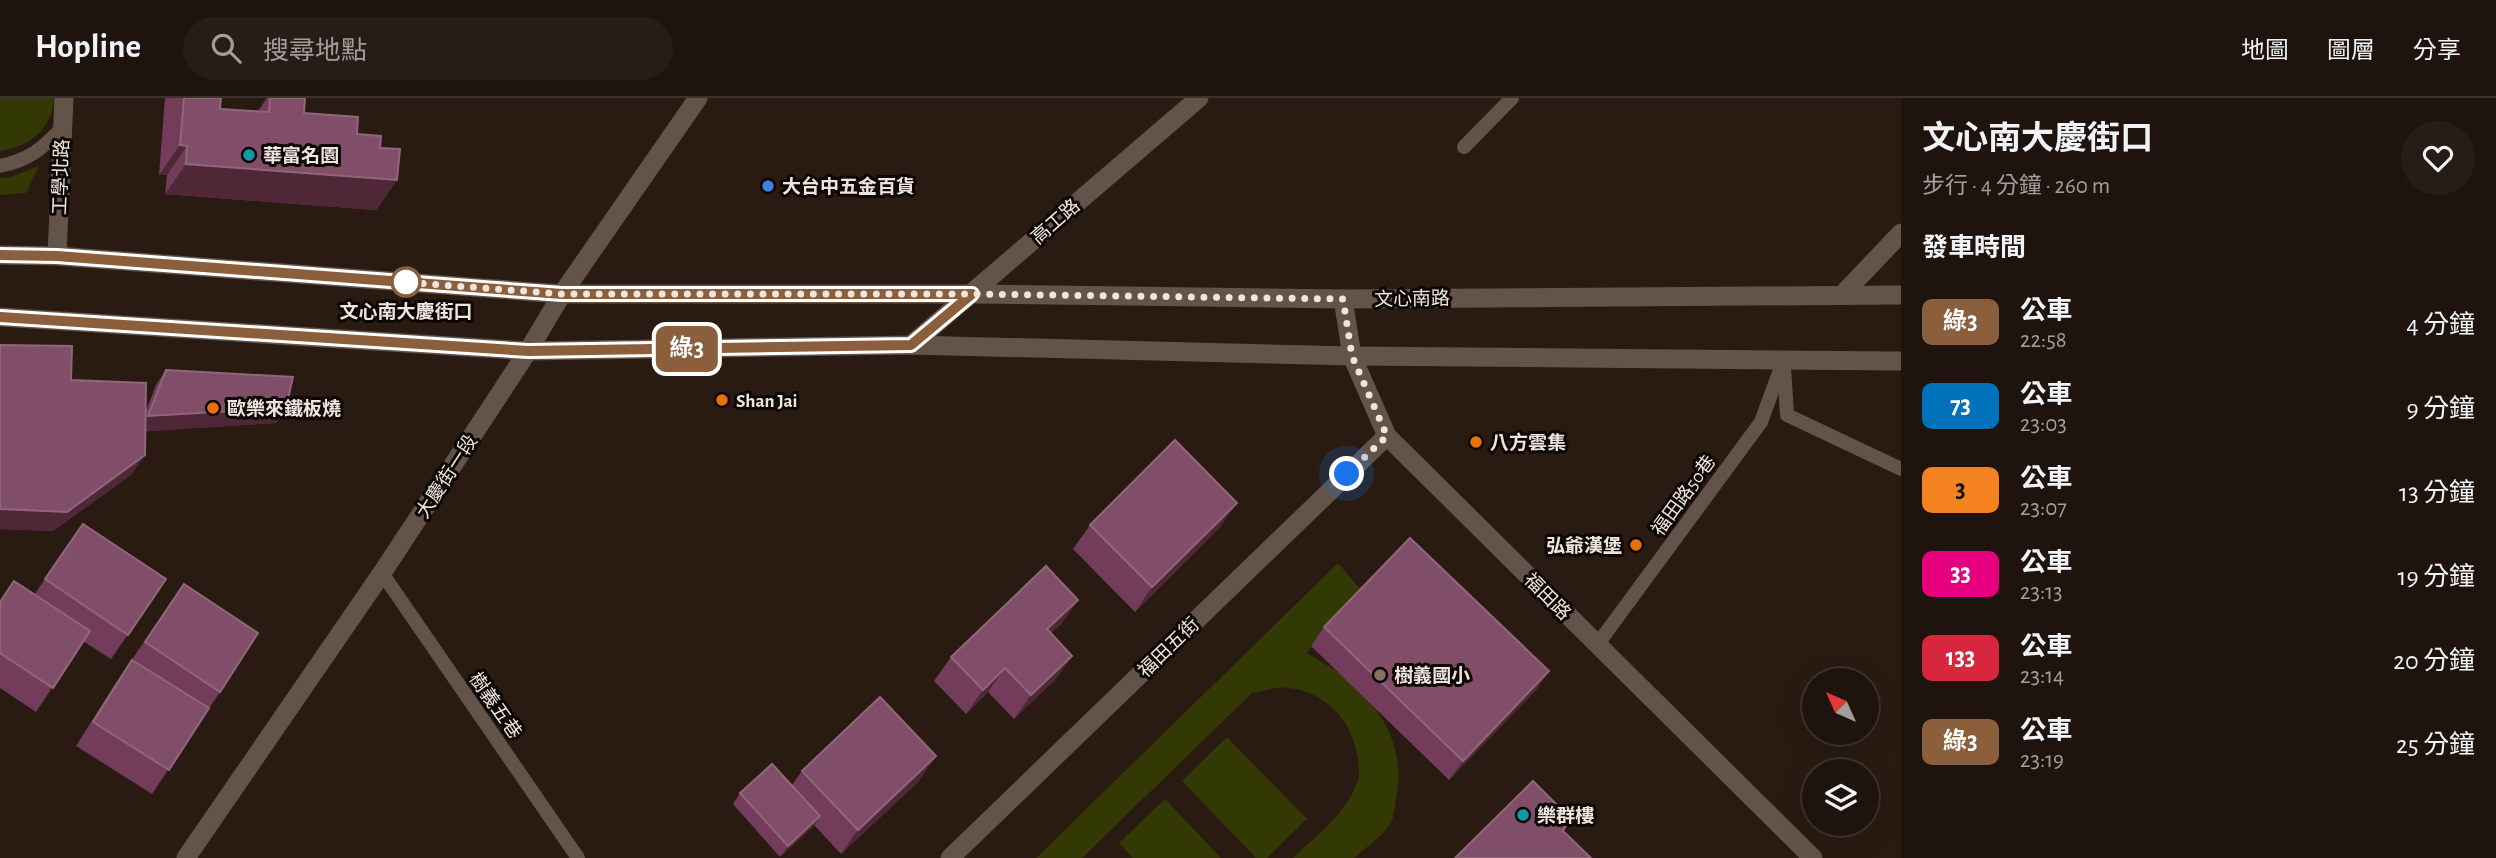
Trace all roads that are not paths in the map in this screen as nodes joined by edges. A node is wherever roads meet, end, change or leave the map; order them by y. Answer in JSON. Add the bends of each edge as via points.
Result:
{"nodes":[{"id":1,"x":64,"y":98,"type":"edge"},
{"id":2,"x":698,"y":98,"type":"edge"},
{"id":3,"x":1199,"y":98,"type":"edge"},
{"id":4,"x":1511,"y":98,"type":"edge"},
{"id":5,"x":62,"y":128,"type":"junction"},
{"id":6,"x":1464,"y":147,"type":"dead end"},
{"id":7,"x":0,"y":166,"type":"edge"},
{"id":8,"x":1901,"y":233,"type":"edge"},
{"id":9,"x":0,"y":254,"type":"edge"},
{"id":10,"x":57,"y":256,"type":"junction"},
{"id":11,"x":562,"y":294,"type":"junction"},
{"id":12,"x":972,"y":294,"type":"junction"},
{"id":13,"x":1843,"y":294,"type":"junction"},
{"id":14,"x":1901,"y":295,"type":"edge"},
{"id":15,"x":1343,"y":299,"type":"junction"},
{"id":16,"x":0,"y":317,"type":"edge"},
{"id":17,"x":911,"y":345,"type":"junction"},
{"id":18,"x":528,"y":351,"type":"junction"},
{"id":19,"x":1352,"y":356,"type":"junction"},
{"id":20,"x":1784,"y":359,"type":"junction"},
{"id":21,"x":1901,"y":361,"type":"edge"},
{"id":22,"x":1387,"y":436,"type":"junction"},
{"id":23,"x":1901,"y":469,"type":"edge"},
{"id":24,"x":382,"y":573,"type":"junction"},
{"id":25,"x":1597,"y":645,"type":"junction"},
{"id":26,"x":190,"y":856,"type":"edge"},
{"id":27,"x":578,"y":858,"type":"edge"},
{"id":28,"x":950,"y":858,"type":"edge"},
{"id":29,"x":1813,"y":858,"type":"edge"}],
"edges":[{"from":1,"to":5,"type":"main road","name":"工學北路"},
{"from":2,"to":11,"type":"main road","name":"大慶街一段"},
{"from":3,"to":12,"type":"main road","name":"高工路"},
{"from":4,"to":6,"type":"lane"},
{"from":5,"to":7,"type":"lane","via":[[21,162]]},
{"from":5,"to":10,"type":"main road","name":"工學北路"},
{"from":8,"to":13,"type":"main road"},
{"from":9,"to":10,"type":"main road","name":"文心南路"},
{"from":10,"to":11,"type":"main road","name":"文心南路"},
{"from":11,"to":12,"type":"main road","name":"文心南路"},
{"from":11,"to":18,"type":"main road","name":"大慶街一段"},
{"from":12,"to":15,"type":"main road","name":"文心南路"},
{"from":12,"to":17,"type":"main road","name":"高工路"},
{"from":13,"to":14,"type":"main road","name":"文心南路"},
{"from":13,"to":15,"type":"main road","name":"文心南路"},
{"from":15,"to":19,"type":"main road","name":"福田路"},
{"from":16,"to":18,"type":"main road"},
{"from":17,"to":18,"type":"main road"},
{"from":17,"to":19,"type":"main road"},
{"from":18,"to":24,"type":"main road","name":"大慶街一段"},
{"from":19,"to":20,"type":"main road"},
{"from":19,"to":22,"type":"main road","name":"福田路"},
{"from":20,"to":21,"type":"main road"},
{"from":20,"to":23,"type":"lane","via":[[1787,415]]},
{"from":20,"to":25,"type":"lane","name":"福田路50巷","via":[[1761,422]]},
{"from":22,"to":25,"type":"main road","name":"福田路"},
{"from":22,"to":28,"type":"main road","name":"福田五街"},
{"from":24,"to":26,"type":"main road","name":"大慶街一段"},
{"from":24,"to":27,"type":"lane","name":"樹義五巷"},
{"from":25,"to":29,"type":"main road","name":"福田路"}]}
